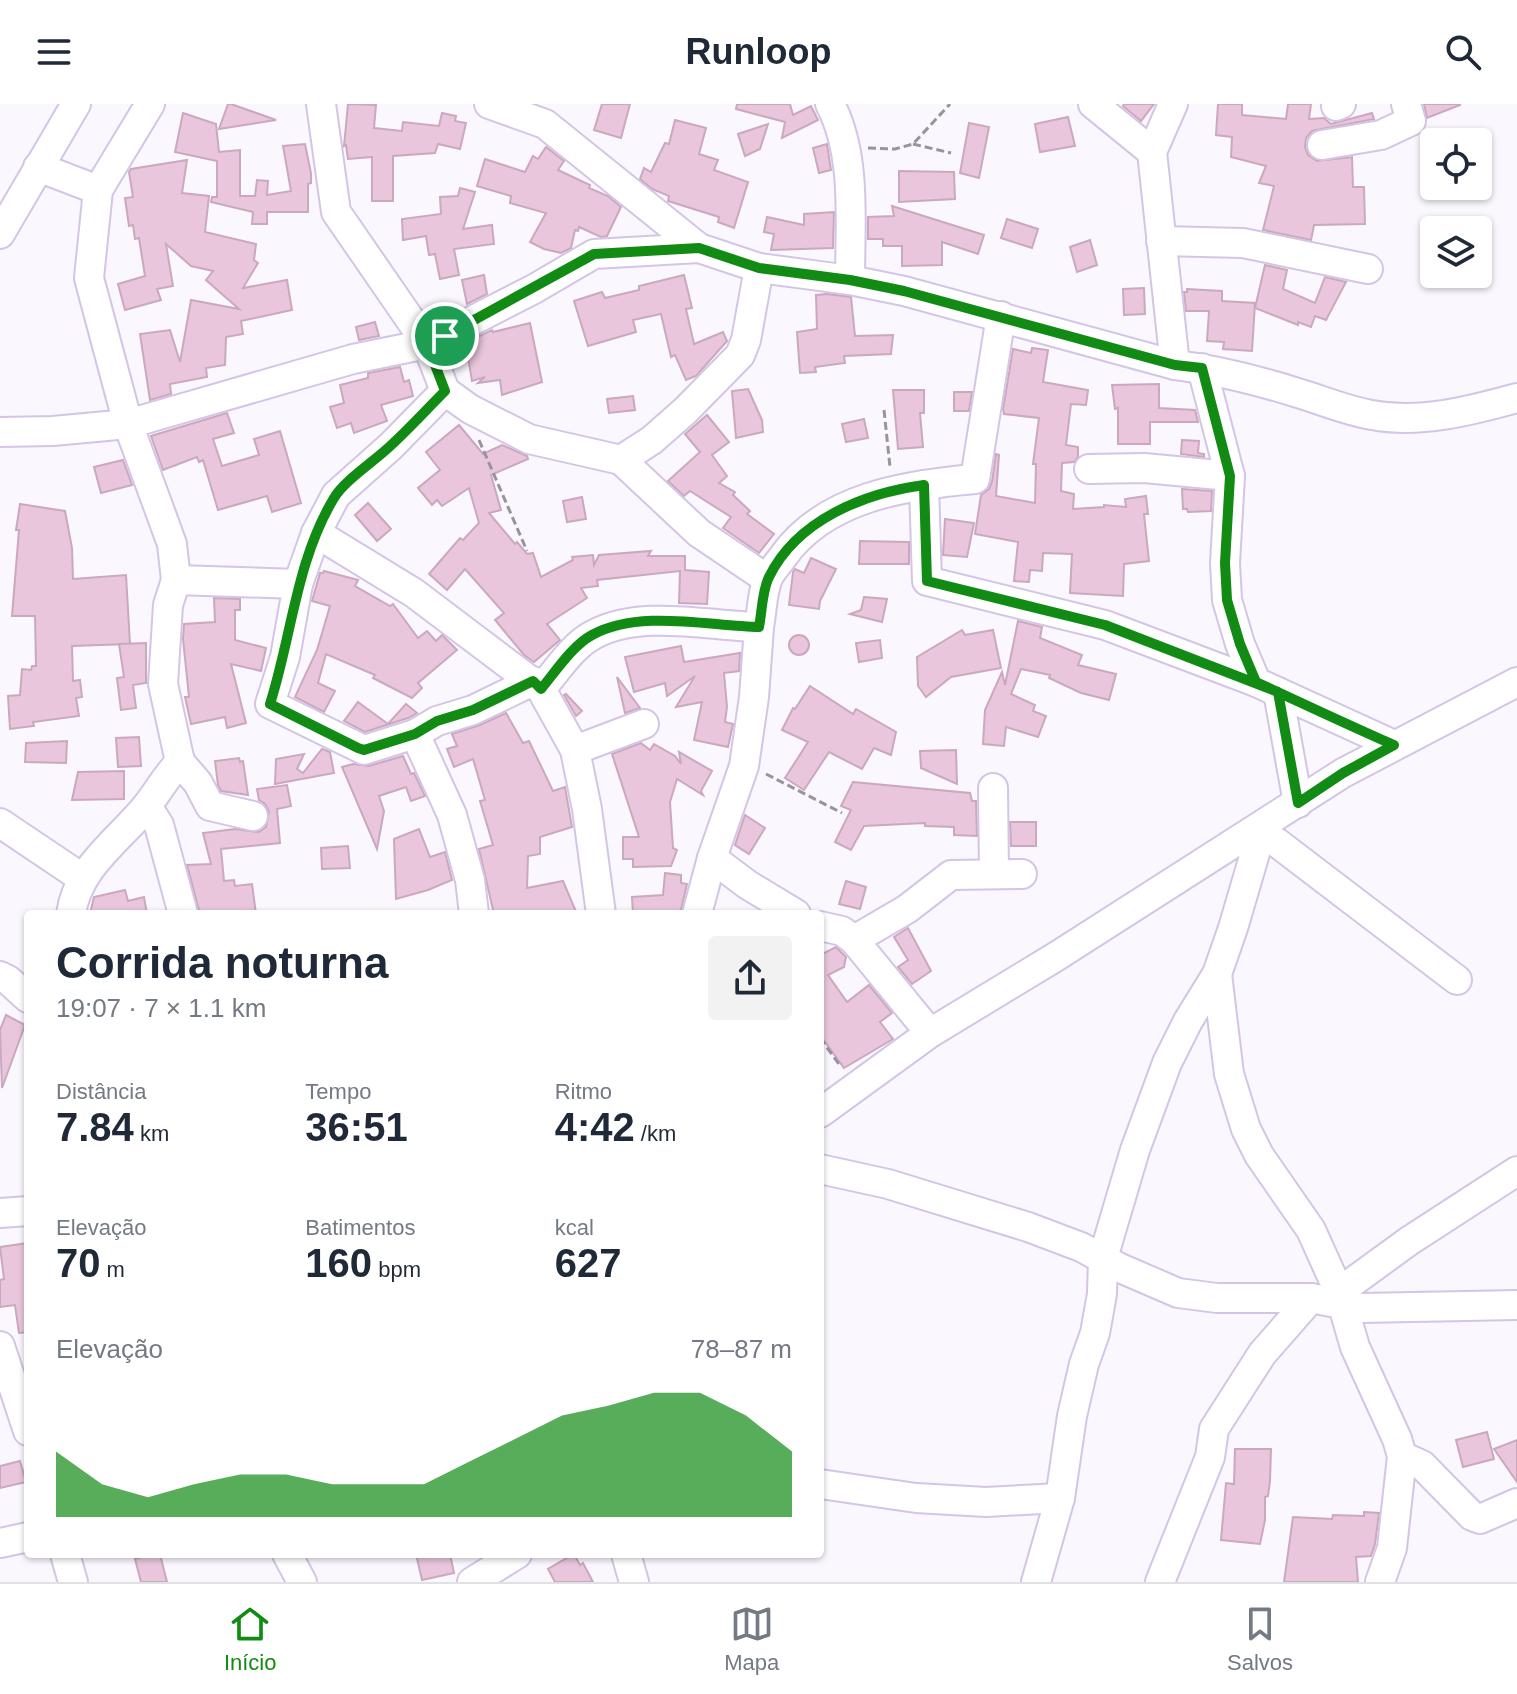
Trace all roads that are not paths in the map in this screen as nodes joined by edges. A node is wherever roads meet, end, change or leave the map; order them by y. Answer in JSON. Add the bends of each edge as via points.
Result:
{"nodes":[{"id":1,"x":76,"y":104,"type":"edge"},
{"id":2,"x":150,"y":104,"type":"edge"},
{"id":3,"x":321,"y":104,"type":"edge"},
{"id":4,"x":489,"y":104,"type":"edge"},
{"id":5,"x":830,"y":104,"type":"edge"},
{"id":6,"x":1093,"y":104,"type":"edge"},
{"id":7,"x":1173,"y":104,"type":"edge"},
{"id":8,"x":1406,"y":104,"type":"edge"},
{"id":9,"x":1322,"y":145,"type":"dead end"},
{"id":10,"x":1152,"y":152,"type":"junction"},
{"id":11,"x":38,"y":167,"type":"junction"},
{"id":12,"x":98,"y":190,"type":"junction"},
{"id":13,"x":0,"y":234,"type":"edge"},
{"id":14,"x":1161,"y":241,"type":"junction"},
{"id":15,"x":699,"y":248,"type":"junction"},
{"id":16,"x":759,"y":268,"type":"junction"},
{"id":17,"x":1368,"y":269,"type":"dead end"},
{"id":18,"x":850,"y":280,"type":"junction"},
{"id":19,"x":1001,"y":316,"type":"junction"},
{"id":20,"x":427,"y":344,"type":"junction"},
{"id":21,"x":1189,"y":367,"type":"junction"},
{"id":22,"x":445,"y":391,"type":"junction"},
{"id":23,"x":1517,"y":398,"type":"edge"},
{"id":24,"x":128,"y":424,"type":"junction"},
{"id":25,"x":0,"y":432,"type":"edge"},
{"id":26,"x":621,"y":460,"type":"junction"},
{"id":27,"x":1089,"y":469,"type":"dead end"},
{"id":28,"x":1230,"y":476,"type":"junction"},
{"id":29,"x":924,"y":485,"type":"junction"},
{"id":30,"x":316,"y":533,"type":"junction"},
{"id":31,"x":767,"y":579,"type":"junction"},
{"id":32,"x":176,"y":580,"type":"junction"},
{"id":33,"x":298,"y":584,"type":"junction"},
{"id":34,"x":759,"y":627,"type":"junction"},
{"id":35,"x":1517,"y":682,"type":"edge"},
{"id":36,"x":537,"y":685,"type":"junction"},
{"id":37,"x":1267,"y":687,"type":"junction"},
{"id":38,"x":644,"y":724,"type":"dead end"},
{"id":39,"x":415,"y":734,"type":"junction"},
{"id":40,"x":1394,"y":745,"type":"junction"},
{"id":41,"x":575,"y":750,"type":"junction"},
{"id":42,"x":180,"y":762,"type":"junction"},
{"id":43,"x":993,"y":788,"type":"dead end"},
{"id":44,"x":1298,"y":803,"type":"junction"},
{"id":45,"x":147,"y":806,"type":"junction"},
{"id":46,"x":253,"y":816,"type":"dead end"},
{"id":47,"x":0,"y":823,"type":"edge"},
{"id":48,"x":1261,"y":830,"type":"junction"},
{"id":49,"x":712,"y":858,"type":"junction"},
{"id":50,"x":82,"y":878,"type":"junction"},
{"id":51,"x":72,"y":910,"type":"edge"},
{"id":52,"x":182,"y":910,"type":"edge"},
{"id":53,"x":474,"y":910,"type":"edge"},
{"id":54,"x":600,"y":910,"type":"edge"},
{"id":55,"x":698,"y":910,"type":"edge"},
{"id":56,"x":789,"y":910,"type":"edge"},
{"id":57,"x":824,"y":927,"type":"edge"},
{"id":58,"x":854,"y":940,"type":"junction"},
{"id":59,"x":1217,"y":974,"type":"junction"},
{"id":60,"x":0,"y":976,"type":"edge"},
{"id":61,"x":1457,"y":980,"type":"dead end"},
{"id":62,"x":24,"y":994,"type":"edge"},
{"id":63,"x":930,"y":1033,"type":"junction"},
{"id":64,"x":824,"y":1110,"type":"edge"},
{"id":65,"x":824,"y":1170,"type":"edge"},
{"id":66,"x":1517,"y":1171,"type":"edge"},
{"id":67,"x":24,"y":1211,"type":"edge"},
{"id":68,"x":0,"y":1213,"type":"edge"},
{"id":69,"x":1103,"y":1258,"type":"junction"},
{"id":70,"x":1311,"y":1298,"type":"junction"},
{"id":71,"x":1341,"y":1299,"type":"junction"},
{"id":72,"x":1517,"y":1305,"type":"edge"},
{"id":73,"x":0,"y":1346,"type":"edge"},
{"id":74,"x":24,"y":1419,"type":"edge"},
{"id":75,"x":1402,"y":1456,"type":"junction"},
{"id":76,"x":824,"y":1485,"type":"edge"},
{"id":77,"x":1060,"y":1498,"type":"junction"},
{"id":78,"x":1517,"y":1503,"type":"edge"},
{"id":79,"x":24,"y":1538,"type":"edge"},
{"id":80,"x":0,"y":1543,"type":"edge"},
{"id":81,"x":66,"y":1558,"type":"edge"},
{"id":82,"x":289,"y":1558,"type":"edge"},
{"id":83,"x":507,"y":1558,"type":"edge"},
{"id":84,"x":627,"y":1558,"type":"edge"},
{"id":85,"x":474,"y":1572,"type":"edge"},
{"id":86,"x":73,"y":1582,"type":"edge"},
{"id":87,"x":302,"y":1582,"type":"edge"},
{"id":88,"x":634,"y":1582,"type":"edge"},
{"id":89,"x":1036,"y":1582,"type":"edge"},
{"id":90,"x":1160,"y":1582,"type":"edge"},
{"id":91,"x":1380,"y":1582,"type":"edge"}],
"edges":[{"from":1,"to":11,"type":"street"},
{"from":2,"to":12,"type":"street"},
{"from":3,"to":20,"type":"street","via":[[336,212]]},
{"from":4,"to":15,"type":"street","via":[[545,124]]},
{"from":5,"to":18,"type":"street","via":[[845,150]]},
{"from":6,"to":10,"type":"street"},
{"from":7,"to":10,"type":"street"},
{"from":8,"to":9,"type":"street","via":[[1411,121],[1381,135]]},
{"from":10,"to":14,"type":"street"},
{"from":11,"to":12,"type":"street"},
{"from":11,"to":13,"type":"street"},
{"from":12,"to":24,"type":"street","via":[[89,278]]},
{"from":14,"to":17,"type":"street","via":[[1243,243]]},
{"from":14,"to":21,"type":"street"},
{"from":15,"to":16,"type":"street"},
{"from":15,"to":20,"type":"street","via":[[594,254]]},
{"from":16,"to":18,"type":"street"},
{"from":16,"to":26,"type":"street","via":[[740,355],[652,440]]},
{"from":18,"to":19,"type":"street"},
{"from":19,"to":21,"type":"street"},
{"from":19,"to":29,"type":"street","via":[[975,479]]},
{"from":20,"to":22,"type":"street"},
{"from":20,"to":24,"type":"street","via":[[353,359]]},
{"from":21,"to":23,"type":"street","via":[[1371,415],[1434,416]]},
{"from":21,"to":28,"type":"street"},
{"from":22,"to":26,"type":"street","via":[[529,439]]},
{"from":22,"to":30,"type":"street","via":[[336,495]]},
{"from":24,"to":25,"type":"street"},
{"from":24,"to":32,"type":"street","via":[[172,544]]},
{"from":26,"to":31,"type":"street","via":[[699,533]]},
{"from":27,"to":28,"type":"street"},
{"from":28,"to":37,"type":"street","via":[[1227,600],[1240,644]]},
{"from":29,"to":31,"type":"street","via":[[840,509],[794,540]]},
{"from":29,"to":37,"type":"street","via":[[927,581],[1105,625]]},
{"from":30,"to":33,"type":"street"},
{"from":30,"to":36,"type":"street","via":[[414,593]]},
{"from":31,"to":34,"type":"street"},
{"from":32,"to":33,"type":"street"},
{"from":32,"to":42,"type":"street","via":[[168,605],[163,684]]},
{"from":33,"to":39,"type":"street","via":[[270,704],[364,750]]},
{"from":34,"to":36,"type":"street","via":[[629,623],[593,634]]},
{"from":34,"to":49,"type":"street","via":[[745,763]]},
{"from":35,"to":40,"type":"street"},
{"from":36,"to":39,"type":"street"},
{"from":36,"to":41,"type":"street"},
{"from":37,"to":40,"type":"street"},
{"from":37,"to":44,"type":"street"},
{"from":38,"to":41,"type":"street"},
{"from":39,"to":53,"type":"street","via":[[452,815]]},
{"from":40,"to":44,"type":"street"},
{"from":41,"to":54,"type":"street"},
{"from":42,"to":45,"type":"street"},
{"from":42,"to":46,"type":"street","via":[[210,806]]},
{"from":43,"to":58,"type":"street","via":[[1008,874],[951,875]]},
{"from":44,"to":48,"type":"street"},
{"from":45,"to":50,"type":"street"},
{"from":45,"to":52,"type":"street","via":[[159,825]]},
{"from":47,"to":50,"type":"street"},
{"from":48,"to":59,"type":"street"},
{"from":48,"to":61,"type":"street"},
{"from":48,"to":63,"type":"street"},
{"from":49,"to":55,"type":"street"},
{"from":49,"to":56,"type":"street"},
{"from":50,"to":51,"type":"street"},
{"from":57,"to":58,"type":"street"},
{"from":58,"to":63,"type":"street"},
{"from":59,"to":69,"type":"street","via":[[1167,1063]]},
{"from":59,"to":71,"type":"street","via":[[1229,1074],[1246,1129],[1311,1230]]},
{"from":60,"to":62,"type":"street"},
{"from":63,"to":64,"type":"street"},
{"from":65,"to":69,"type":"street","via":[[1028,1227]]},
{"from":66,"to":71,"type":"street","via":[[1409,1241]]},
{"from":67,"to":68,"type":"street"},
{"from":69,"to":70,"type":"street","via":[[1178,1293]]},
{"from":69,"to":77,"type":"street","via":[[1102,1294],[1072,1416]]},
{"from":70,"to":71,"type":"street"},
{"from":70,"to":90,"type":"street","via":[[1262,1354],[1214,1429],[1210,1457]]},
{"from":71,"to":72,"type":"street","via":[[1361,1308]]},
{"from":71,"to":75,"type":"street","via":[[1355,1347]]},
{"from":73,"to":74,"type":"street"},
{"from":75,"to":78,"type":"street","via":[[1422,1465],[1472,1516],[1480,1519]]},
{"from":75,"to":91,"type":"street","via":[[1392,1548]]},
{"from":76,"to":77,"type":"street","via":[[986,1502]]},
{"from":77,"to":89,"type":"street"},
{"from":79,"to":80,"type":"street"},
{"from":81,"to":86,"type":"street"},
{"from":82,"to":87,"type":"street"},
{"from":83,"to":85,"type":"street"},
{"from":84,"to":88,"type":"street"}]}
